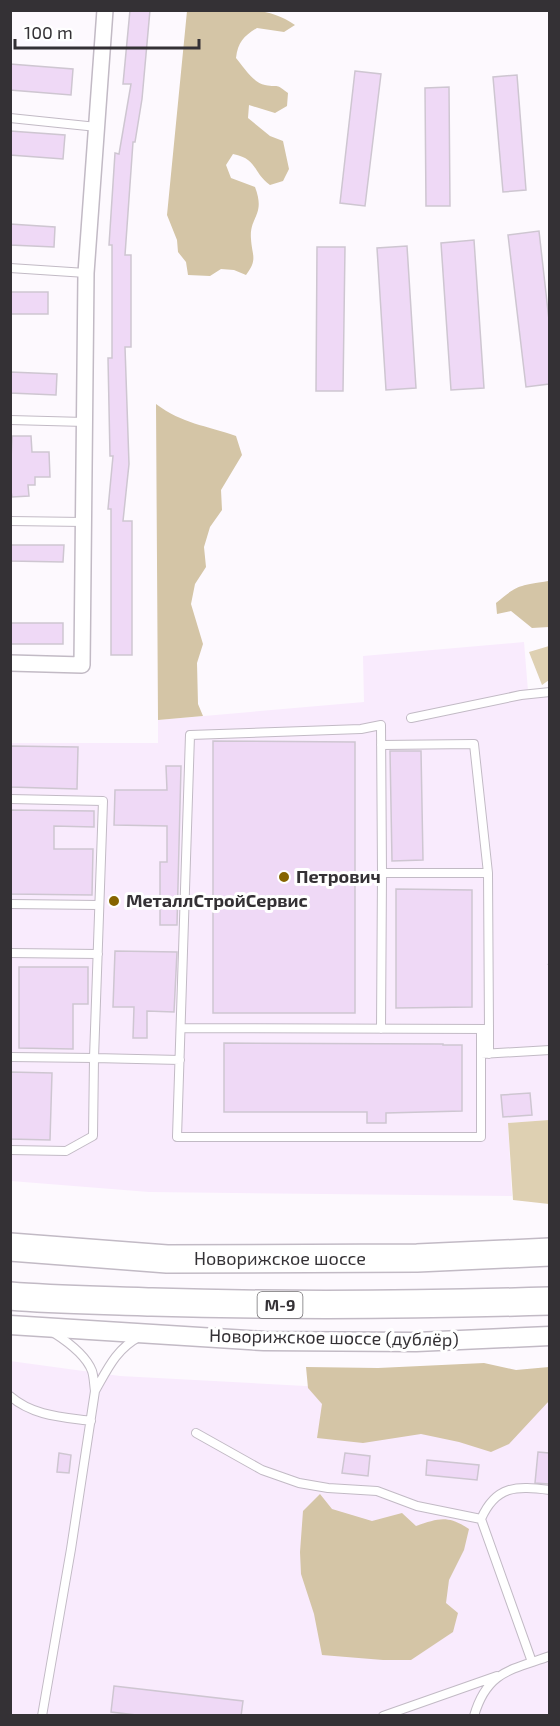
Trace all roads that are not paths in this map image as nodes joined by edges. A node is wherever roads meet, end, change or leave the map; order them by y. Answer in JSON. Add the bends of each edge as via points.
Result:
{"nodes":[{"id":1,"x":105,"y":10,"type":"edge"},
{"id":2,"x":10,"y":118,"type":"edge"},
{"id":3,"x":97,"y":127,"type":"junction"},
{"id":4,"x":10,"y":268,"type":"edge"},
{"id":5,"x":86,"y":273,"type":"junction"},
{"id":6,"x":10,"y":420,"type":"edge"},
{"id":7,"x":85,"y":422,"type":"junction"},
{"id":8,"x":10,"y":521,"type":"edge"},
{"id":9,"x":84,"y":522,"type":"junction"},
{"id":10,"x":10,"y":663,"type":"edge"},
{"id":11,"x":549,"y":692,"type":"edge"},
{"id":12,"x":411,"y":718,"type":"dead end"},
{"id":13,"x":381,"y":745,"type":"junction"},
{"id":14,"x":10,"y":799,"type":"edge"},
{"id":15,"x":382,"y":873,"type":"junction"},
{"id":16,"x":488,"y":873,"type":"junction"},
{"id":17,"x":10,"y":904,"type":"edge"},
{"id":18,"x":99,"y":905,"type":"junction"},
{"id":19,"x":10,"y":953,"type":"edge"},
{"id":20,"x":98,"y":954,"type":"junction"},
{"id":21,"x":181,"y":1028,"type":"junction"},
{"id":22,"x":381,"y":1029,"type":"junction"},
{"id":23,"x":485,"y":1029,"type":"junction"},
{"id":24,"x":549,"y":1050,"type":"edge"},
{"id":25,"x":485,"y":1054,"type":"junction"},
{"id":26,"x":10,"y":1057,"type":"edge"},
{"id":27,"x":94,"y":1058,"type":"junction"},
{"id":28,"x":180,"y":1060,"type":"junction"},
{"id":29,"x":10,"y":1150,"type":"edge"},
{"id":30,"x":549,"y":1245,"type":"edge"},
{"id":31,"x":10,"y":1248,"type":"edge"},
{"id":32,"x":549,"y":1252,"type":"edge"},
{"id":33,"x":517,"y":1253,"type":"junction"},
{"id":34,"x":10,"y":1296,"type":"edge"},
{"id":35,"x":549,"y":1301,"type":"edge"},
{"id":36,"x":10,"y":1325,"type":"edge"},
{"id":37,"x":45,"y":1328,"type":"junction"},
{"id":38,"x":147,"y":1333,"type":"junction"},
{"id":39,"x":546,"y":1338,"type":"edge"},
{"id":40,"x":95,"y":1391,"type":"junction"},
{"id":41,"x":10,"y":1396,"type":"edge"},
{"id":42,"x":91,"y":1420,"type":"junction"},
{"id":43,"x":196,"y":1433,"type":"dead end"},
{"id":44,"x":549,"y":1490,"type":"edge"},
{"id":45,"x":481,"y":1519,"type":"junction"},
{"id":46,"x":549,"y":1656,"type":"edge"},
{"id":47,"x":532,"y":1662,"type":"junction"},
{"id":48,"x":497,"y":1676,"type":"junction"},
{"id":49,"x":42,"y":1716,"type":"edge"},
{"id":50,"x":383,"y":1716,"type":"edge"},
{"id":51,"x":474,"y":1716,"type":"edge"}],
"edges":[{"from":1,"to":3,"type":"street"},
{"from":2,"to":3,"type":"lane"},
{"from":3,"to":5,"type":"street"},
{"from":4,"to":5,"type":"lane"},
{"from":5,"to":7,"type":"street"},
{"from":6,"to":7,"type":"lane"},
{"from":7,"to":9,"type":"street"},
{"from":8,"to":9,"type":"lane"},
{"from":9,"to":10,"type":"street","via":[[82,665]]},
{"from":11,"to":12,"type":"lane"},
{"from":13,"to":15,"type":"lane"},
{"from":13,"to":16,"type":"lane","via":[[474,744]]},
{"from":13,"to":21,"type":"lane","via":[[381,725],[190,735]]},
{"from":14,"to":18,"type":"lane","via":[[103,801]]},
{"from":15,"to":16,"type":"lane"},
{"from":15,"to":22,"type":"lane"},
{"from":16,"to":23,"type":"lane"},
{"from":17,"to":18,"type":"lane"},
{"from":18,"to":20,"type":"lane"},
{"from":19,"to":20,"type":"lane"},
{"from":20,"to":27,"type":"lane"},
{"from":21,"to":22,"type":"lane"},
{"from":21,"to":28,"type":"lane"},
{"from":22,"to":23,"type":"lane"},
{"from":23,"to":25,"type":"lane"},
{"from":24,"to":25,"type":"lane"},
{"from":25,"to":28,"type":"lane","via":[[482,1137],[177,1137]]},
{"from":26,"to":27,"type":"lane"},
{"from":27,"to":28,"type":"lane"},
{"from":27,"to":29,"type":"lane","via":[[93,1136],[66,1151]]},
{"from":30,"to":33,"type":"street"},
{"from":31,"to":33,"type":"highway","name":"Новорижское шоссе","via":[[167,1259],[417,1258]]},
{"from":32,"to":33,"type":"highway","name":"Новорижское шоссе"},
{"from":34,"to":35,"type":"highway","number":"М-9","via":[[267,1305]]},
{"from":36,"to":37,"type":"street","name":"Новорижское шоссе (дублёр)"},
{"from":37,"to":38,"type":"street","name":"Новорижское шоссе (дублёр)"},
{"from":37,"to":40,"type":"lane","via":[[81,1354],[92,1371]]},
{"from":38,"to":39,"type":"street","name":"Новорижское шоссе (дублёр)","via":[[264,1341]]},
{"from":38,"to":40,"type":"lane","via":[[128,1343],[112,1360]]},
{"from":40,"to":42,"type":"lane"},
{"from":41,"to":42,"type":"lane","via":[[21,1406],[44,1414]]},
{"from":42,"to":49,"type":"lane"},
{"from":43,"to":45,"type":"lane","via":[[262,1470],[299,1483],[377,1491],[417,1506]]},
{"from":44,"to":45,"type":"lane","via":[[506,1490],[487,1506]]},
{"from":45,"to":47,"type":"lane"},
{"from":46,"to":47,"type":"lane"},
{"from":47,"to":48,"type":"lane"},
{"from":48,"to":50,"type":"lane"},
{"from":48,"to":51,"type":"lane","via":[[489,1683]]}]}
